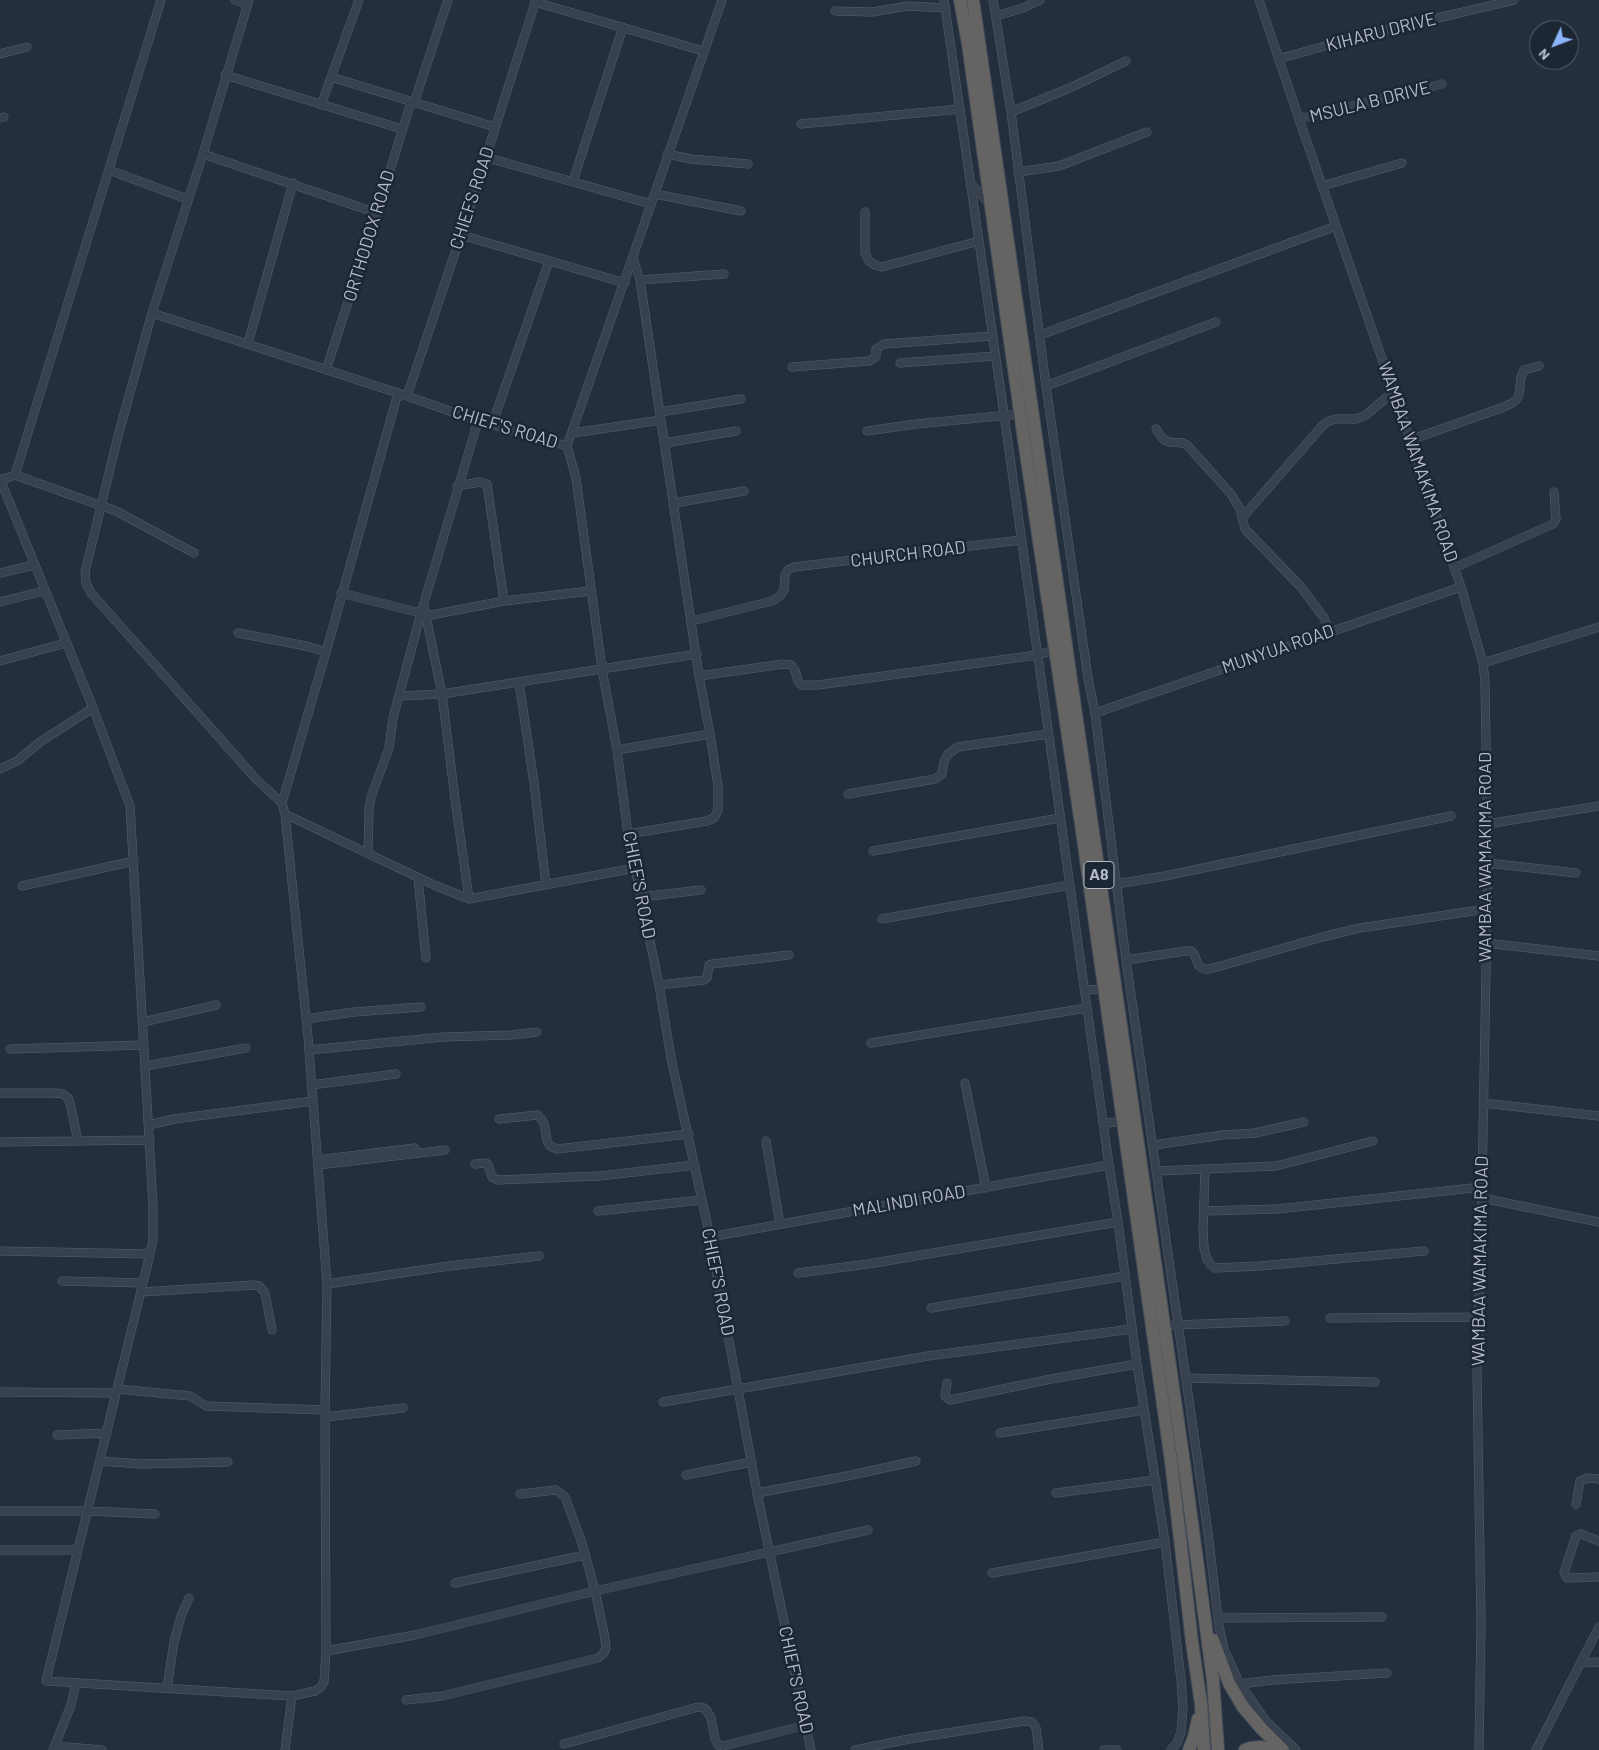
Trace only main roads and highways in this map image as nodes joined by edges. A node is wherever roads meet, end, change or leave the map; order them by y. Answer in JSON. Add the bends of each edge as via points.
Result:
{"nodes":[{"id":1,"x":960,"y":0,"type":"edge"},
{"id":2,"x":973,"y":0,"type":"edge"},
{"id":3,"x":1128,"y":1120,"type":"junction"},
{"id":4,"x":1197,"y":1567,"type":"junction"},
{"id":5,"x":1201,"y":1704,"type":"junction"},
{"id":6,"x":1189,"y":1750,"type":"edge"},
{"id":7,"x":1204,"y":1750,"type":"edge"},
{"id":8,"x":1218,"y":1750,"type":"edge"},
{"id":9,"x":1244,"y":1750,"type":"edge"},
{"id":10,"x":1276,"y":1750,"type":"edge"},
{"id":11,"x":1283,"y":1750,"type":"edge"}],
"edges":[{"from":1,"to":3,"type":"highway","number":"A8","via":[[1104,989]]},
{"from":2,"to":3,"type":"highway","number":"A8","via":[[1090,814]]},
{"from":3,"to":4,"type":"highway","number":"A8","via":[[1164,1326]]},
{"from":3,"to":5,"type":"highway","number":"A8"},
{"from":4,"to":8,"type":"highway","number":"A8","via":[[1213,1680]]},
{"from":4,"to":11,"type":"highway","via":[[1211,1632],[1229,1683],[1243,1707]]},
{"from":5,"to":6,"type":"highway"},
{"from":5,"to":7,"type":"highway","number":"A8"},
{"from":9,"to":10,"type":"highway","via":[[1260,1747]]}]}
